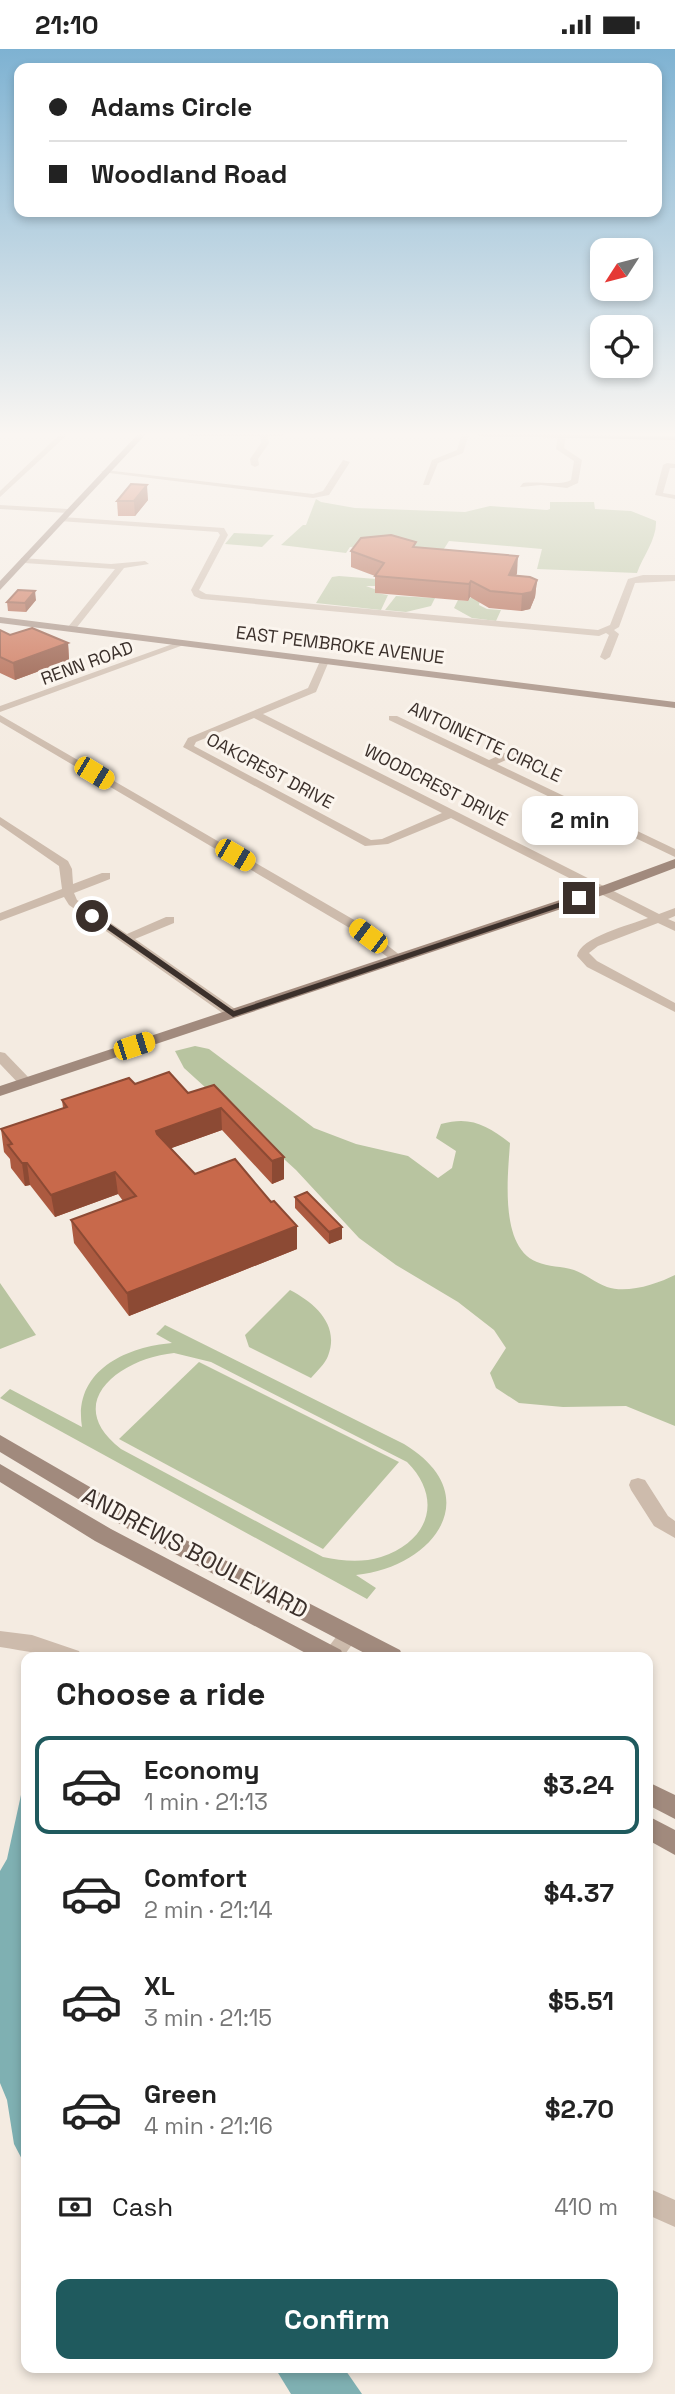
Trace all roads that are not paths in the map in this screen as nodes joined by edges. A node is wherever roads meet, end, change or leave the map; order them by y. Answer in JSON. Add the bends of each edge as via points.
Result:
{"nodes":[{"id":1,"x":39,"y":543,"type":"edge"},
{"id":2,"x":220,"y":543,"type":"edge"},
{"id":3,"x":24,"y":560,"type":"junction"},
{"id":4,"x":145,"y":564,"type":"dead end"},
{"id":5,"x":121,"y":567,"type":"junction"},
{"id":6,"x":675,"y":579,"type":"edge"},
{"id":7,"x":0,"y":587,"type":"edge"},
{"id":8,"x":0,"y":620,"type":"edge"},
{"id":9,"x":71,"y":629,"type":"junction"},
{"id":10,"x":609,"y":631,"type":"junction"},
{"id":11,"x":184,"y":643,"type":"junction"},
{"id":12,"x":605,"y":657,"type":"dead end"},
{"id":13,"x":324,"y":661,"type":"junction"},
{"id":14,"x":675,"y":705,"type":"edge"},
{"id":15,"x":0,"y":709,"type":"edge"},
{"id":16,"x":255,"y":714,"type":"junction"},
{"id":17,"x":0,"y":718,"type":"edge"},
{"id":18,"x":393,"y":718,"type":"dead end"},
{"id":19,"x":513,"y":753,"type":"dead end"},
{"id":20,"x":490,"y":763,"type":"junction"},
{"id":21,"x":452,"y":813,"type":"junction"},
{"id":22,"x":0,"y":820,"type":"edge"},
{"id":23,"x":43,"y":848,"type":"junction"},
{"id":24,"x":675,"y":853,"type":"edge"},
{"id":25,"x":30,"y":854,"type":"dead end"},
{"id":26,"x":675,"y":863,"type":"edge"},
{"id":27,"x":106,"y":876,"type":"dead end"},
{"id":28,"x":604,"y":890,"type":"junction"},
{"id":29,"x":67,"y":893,"type":"junction"},
{"id":30,"x":675,"y":912,"type":"edge"},
{"id":31,"x":0,"y":917,"type":"edge"},
{"id":32,"x":659,"y":919,"type":"junction"},
{"id":33,"x":170,"y":920,"type":"dead end"},
{"id":34,"x":675,"y":927,"type":"edge"},
{"id":35,"x":125,"y":939,"type":"junction"},
{"id":36,"x":399,"y":959,"type":"junction"},
{"id":37,"x":675,"y":1008,"type":"edge"},
{"id":38,"x":233,"y":1014,"type":"junction"},
{"id":39,"x":0,"y":1056,"type":"edge"},
{"id":40,"x":26,"y":1083,"type":"junction"},
{"id":41,"x":0,"y":1091,"type":"edge"},
{"id":42,"x":0,"y":1442,"type":"edge"},
{"id":43,"x":0,"y":1472,"type":"edge"},
{"id":44,"x":638,"y":1485,"type":"dead end"},
{"id":45,"x":675,"y":1531,"type":"edge"},
{"id":46,"x":349,"y":1635,"type":"junction"},
{"id":47,"x":0,"y":1639,"type":"edge"},
{"id":48,"x":58,"y":1652,"type":"edge"},
{"id":49,"x":323,"y":1652,"type":"edge"},
{"id":50,"x":336,"y":1652,"type":"edge"},
{"id":51,"x":383,"y":1652,"type":"edge"},
{"id":52,"x":653,"y":1796,"type":"edge"},
{"id":53,"x":675,"y":1808,"type":"edge"},
{"id":54,"x":653,"y":1830,"type":"edge"},
{"id":55,"x":675,"y":1843,"type":"edge"},
{"id":56,"x":653,"y":2203,"type":"edge"},
{"id":57,"x":675,"y":2214,"type":"edge"}],
"edges":[{"from":1,"to":3,"type":"street"},
{"from":2,"to":10,"type":"street","via":[[195,590],[204,597]]},
{"from":3,"to":5,"type":"street"},
{"from":3,"to":7,"type":"street"},
{"from":4,"to":5,"type":"street"},
{"from":5,"to":9,"type":"street"},
{"from":6,"to":10,"type":"street","via":[[631,581]]},
{"from":8,"to":9,"type":"street","name":"EAST PEMBROKE AVENUE"},
{"from":9,"to":11,"type":"street","name":"EAST PEMBROKE AVENUE"},
{"from":10,"to":12,"type":"street","via":[[614,634]]},
{"from":11,"to":13,"type":"street","name":"EAST PEMBROKE AVENUE"},
{"from":11,"to":15,"type":"street","name":"RENN ROAD"},
{"from":13,"to":14,"type":"street","name":"EAST PEMBROKE AVENUE"},
{"from":13,"to":16,"type":"street","name":"OAKCREST DRIVE","via":[[312,690]]},
{"from":16,"to":21,"type":"street","name":"WOODCREST DRIVE"},
{"from":16,"to":21,"type":"street","name":"OAKCREST DRIVE","via":[[187,745],[369,844]]},
{"from":17,"to":36,"type":"street","via":[[352,924]]},
{"from":18,"to":20,"type":"street","name":"ANTOINETTE CIRCLE"},
{"from":19,"to":20,"type":"street"},
{"from":20,"to":24,"type":"street","name":"ANTOINETTE CIRCLE"},
{"from":21,"to":28,"type":"street","name":"WOODCREST DRIVE"},
{"from":22,"to":23,"type":"street"},
{"from":23,"to":25,"type":"street"},
{"from":23,"to":29,"type":"street","via":[[66,866]]},
{"from":26,"to":28,"type":"street"},
{"from":27,"to":29,"type":"street"},
{"from":28,"to":32,"type":"street","name":"WOODCREST DRIVE"},
{"from":28,"to":36,"type":"street"},
{"from":29,"to":31,"type":"street"},
{"from":29,"to":35,"type":"street","via":[[76,905]]},
{"from":30,"to":32,"type":"street"},
{"from":32,"to":34,"type":"street","name":"WOODCREST DRIVE"},
{"from":32,"to":37,"type":"street","via":[[594,943],[583,956]]},
{"from":33,"to":35,"type":"street"},
{"from":35,"to":38,"type":"street"},
{"from":36,"to":38,"type":"street"},
{"from":38,"to":40,"type":"street"},
{"from":39,"to":40,"type":"street"},
{"from":40,"to":41,"type":"street"},
{"from":42,"to":46,"type":"street","name":"ANDREWS BOULEVARD","via":[[140,1526]]},
{"from":43,"to":49,"type":"street","name":"ANDREWS BOULEVARD","via":[[103,1535]]},
{"from":44,"to":45,"type":"street","via":[[661,1521]]},
{"from":46,"to":50,"type":"street"},
{"from":46,"to":51,"type":"street","name":"ANDREWS BOULEVARD"},
{"from":47,"to":48,"type":"street"},
{"from":52,"to":53,"type":"street"},
{"from":54,"to":55,"type":"street"},
{"from":56,"to":57,"type":"street"}]}
